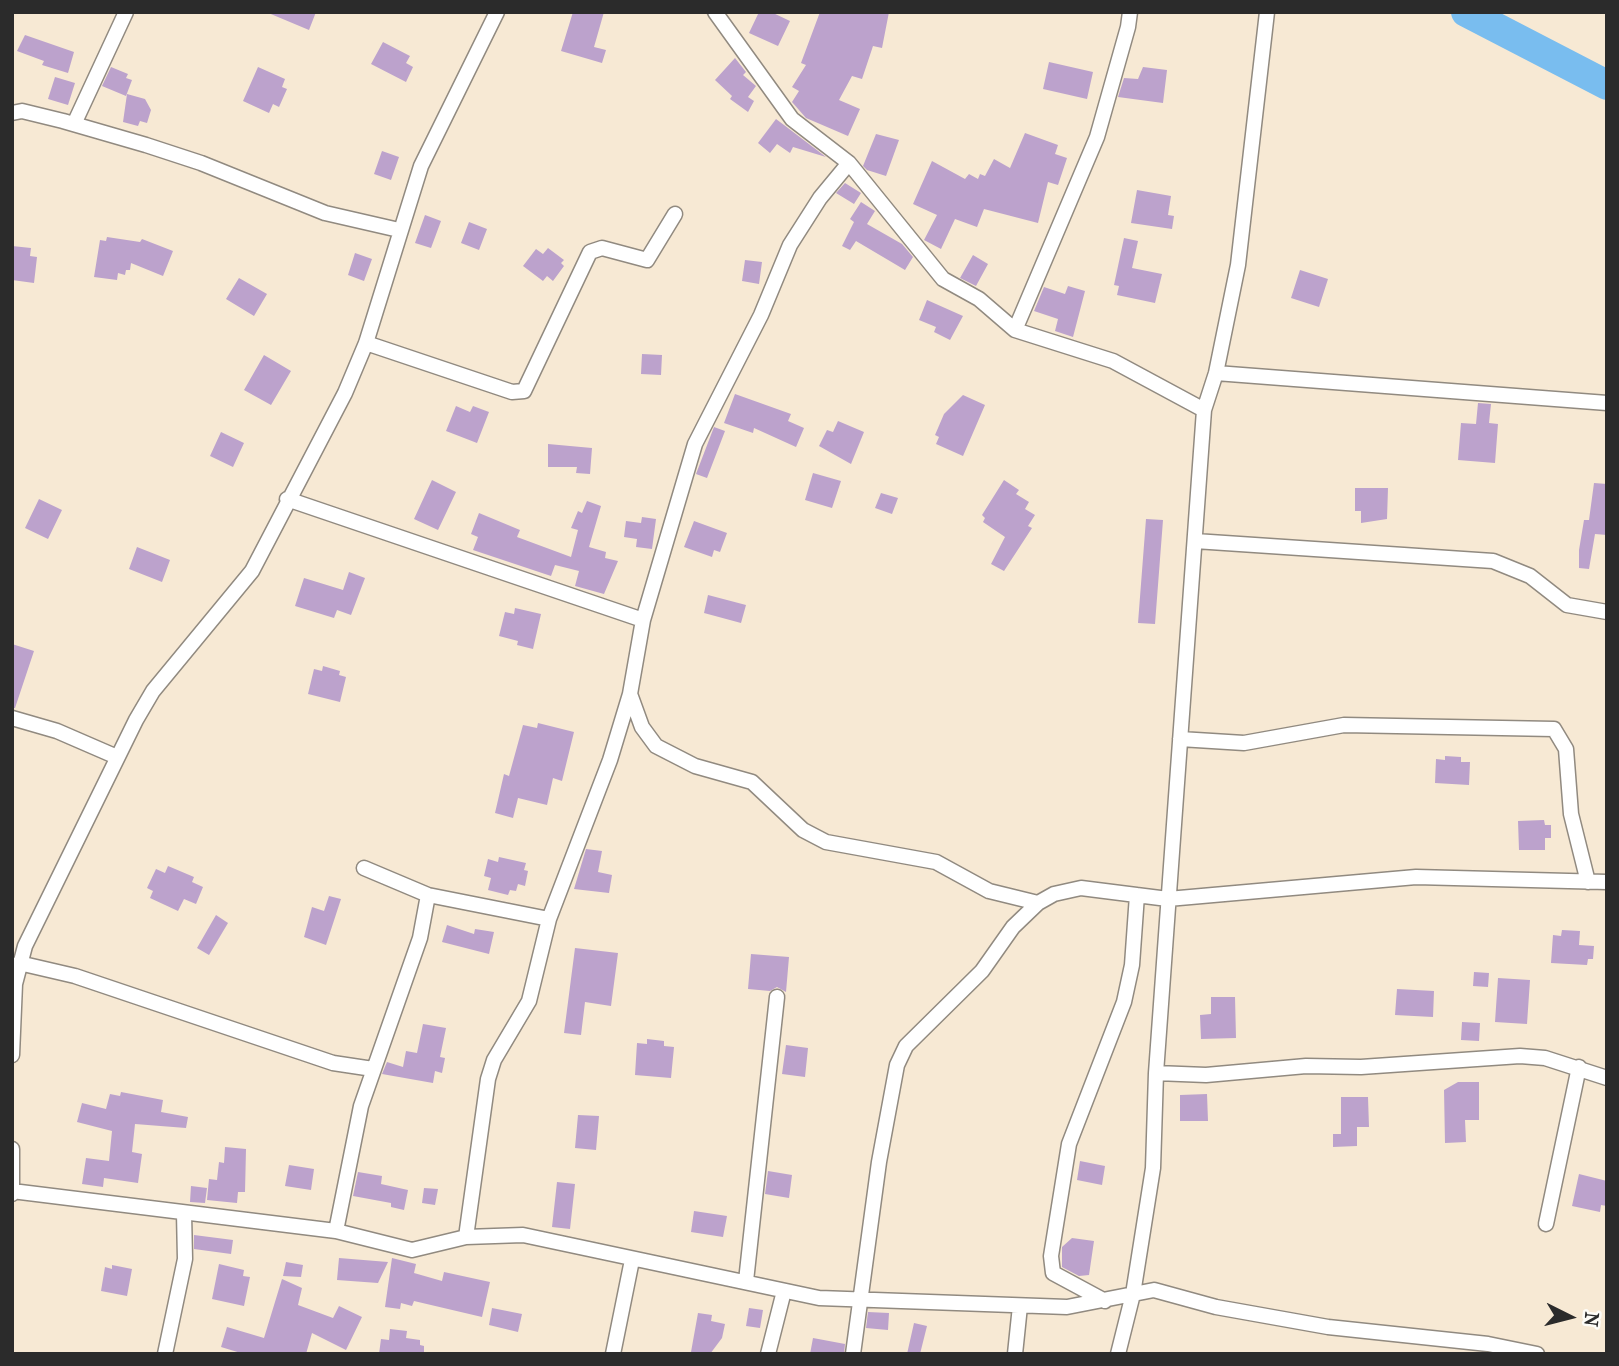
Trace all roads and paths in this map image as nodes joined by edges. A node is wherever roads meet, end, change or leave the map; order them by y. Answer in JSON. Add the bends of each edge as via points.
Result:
{"nodes":[{"id":1,"x":125,"y":12,"type":"edge"},
{"id":2,"x":497,"y":12,"type":"edge"},
{"id":3,"x":715,"y":12,"type":"edge"},
{"id":4,"x":1130,"y":12,"type":"edge"},
{"id":5,"x":1267,"y":12,"type":"edge"},
{"id":6,"x":12,"y":113,"type":"edge"},
{"id":7,"x":74,"y":124,"type":"junction"},
{"id":8,"x":849,"y":163,"type":"junction"},
{"id":9,"x":676,"y":214,"type":"dead end"},
{"id":10,"x":399,"y":230,"type":"junction"},
{"id":11,"x":1015,"y":330,"type":"junction"},
{"id":12,"x":366,"y":343,"type":"junction"},
{"id":13,"x":1216,"y":373,"type":"junction"},
{"id":14,"x":1607,"y":402,"type":"edge"},
{"id":15,"x":1204,"y":410,"type":"junction"},
{"id":16,"x":286,"y":499,"type":"junction"},
{"id":17,"x":1195,"y":541,"type":"junction"},
{"id":18,"x":1607,"y":612,"type":"edge"},
{"id":19,"x":643,"y":620,"type":"junction"},
{"id":20,"x":630,"y":694,"type":"junction"},
{"id":21,"x":12,"y":718,"type":"edge"},
{"id":22,"x":1180,"y":739,"type":"junction"},
{"id":23,"x":117,"y":757,"type":"junction"},
{"id":24,"x":364,"y":868,"type":"dead end"},
{"id":25,"x":1588,"y":882,"type":"junction"},
{"id":26,"x":1607,"y":883,"type":"edge"},
{"id":27,"x":428,"y":895,"type":"junction"},
{"id":28,"x":1137,"y":895,"type":"junction"},
{"id":29,"x":1168,"y":899,"type":"junction"},
{"id":30,"x":1038,"y":903,"type":"junction"},
{"id":31,"x":549,"y":919,"type":"junction"},
{"id":32,"x":19,"y":963,"type":"junction"},
{"id":33,"x":777,"y":997,"type":"dead end"},
{"id":34,"x":12,"y":1055,"type":"edge"},
{"id":35,"x":1579,"y":1067,"type":"junction"},
{"id":36,"x":373,"y":1069,"type":"junction"},
{"id":37,"x":1156,"y":1073,"type":"junction"},
{"id":38,"x":1607,"y":1078,"type":"edge"},
{"id":39,"x":12,"y":1149,"type":"edge"},
{"id":40,"x":12,"y":1192,"type":"edge"},
{"id":41,"x":184,"y":1213,"type":"junction"},
{"id":42,"x":1546,"y":1224,"type":"dead end"},
{"id":43,"x":336,"y":1231,"type":"junction"},
{"id":44,"x":466,"y":1237,"type":"junction"},
{"id":45,"x":632,"y":1259,"type":"junction"},
{"id":46,"x":746,"y":1281,"type":"junction"},
{"id":47,"x":784,"y":1291,"type":"junction"},
{"id":48,"x":1133,"y":1294,"type":"junction"},
{"id":49,"x":861,"y":1298,"type":"junction"},
{"id":50,"x":1105,"y":1301,"type":"junction"},
{"id":51,"x":1020,"y":1307,"type":"junction"},
{"id":52,"x":165,"y":1354,"type":"edge"},
{"id":53,"x":613,"y":1354,"type":"edge"},
{"id":54,"x":768,"y":1354,"type":"edge"},
{"id":55,"x":853,"y":1354,"type":"edge"},
{"id":56,"x":1015,"y":1354,"type":"edge"},
{"id":57,"x":1118,"y":1354,"type":"edge"},
{"id":58,"x":1537,"y":1354,"type":"edge"}],
"edges":[{"from":1,"to":7,"type":"street"},
{"from":2,"to":10,"type":"street","via":[[435,135]]},
{"from":3,"to":8,"type":"street","via":[[792,119]]},
{"from":4,"to":11,"type":"street","via":[[1097,137]]},
{"from":5,"to":13,"type":"street","via":[[1238,265]]},
{"from":6,"to":7,"type":"street","via":[[22,111]]},
{"from":7,"to":10,"type":"street","via":[[201,163],[325,213]]},
{"from":8,"to":11,"type":"street","via":[[943,279],[979,299]]},
{"from":8,"to":19,"type":"street","via":[[790,245],[761,315],[695,444]]},
{"from":9,"to":12,"type":"street","via":[[646,260],[602,248],[590,252],[524,391],[512,392]]},
{"from":10,"to":12,"type":"street"},
{"from":11,"to":15,"type":"street","via":[[1113,361]]},
{"from":12,"to":16,"type":"street","via":[[345,393]]},
{"from":13,"to":14,"type":"street"},
{"from":13,"to":15,"type":"street"},
{"from":15,"to":17,"type":"street"},
{"from":16,"to":19,"type":"street"},
{"from":16,"to":23,"type":"street","via":[[252,571],[153,691]]},
{"from":17,"to":18,"type":"street","via":[[1493,561],[1530,576],[1567,605]]},
{"from":17,"to":22,"type":"street"},
{"from":19,"to":20,"type":"street"},
{"from":20,"to":30,"type":"street","via":[[642,727],[656,746],[695,766],[752,782],[803,830],[826,842],[936,862],[989,891]]},
{"from":20,"to":31,"type":"street","via":[[610,760]]},
{"from":21,"to":23,"type":"street"},
{"from":22,"to":25,"type":"street","via":[[1244,743],[1344,725],[1554,729],[1566,749],[1571,814]]},
{"from":22,"to":29,"type":"street"},
{"from":23,"to":32,"type":"street"},
{"from":24,"to":27,"type":"street"},
{"from":25,"to":26,"type":"street"},
{"from":25,"to":29,"type":"street","via":[[1416,877]]},
{"from":27,"to":31,"type":"street"},
{"from":27,"to":36,"type":"street","via":[[421,938]]},
{"from":28,"to":29,"type":"street"},
{"from":28,"to":30,"type":"street","via":[[1081,888]]},
{"from":28,"to":50,"type":"street","via":[[1124,1002],[1069,1144],[1051,1256],[1053,1273]]},
{"from":29,"to":37,"type":"street"},
{"from":30,"to":49,"type":"street","via":[[1013,927],[982,971],[906,1046],[897,1065],[878,1162]]},
{"from":31,"to":44,"type":"street","via":[[529,1001],[494,1060],[488,1079]]},
{"from":32,"to":34,"type":"street"},
{"from":32,"to":36,"type":"street","via":[[75,976],[333,1063]]},
{"from":33,"to":46,"type":"street"},
{"from":35,"to":37,"type":"street","via":[[1520,1056],[1206,1075]]},
{"from":35,"to":38,"type":"street"},
{"from":35,"to":42,"type":"street"},
{"from":36,"to":43,"type":"street"},
{"from":37,"to":48,"type":"street","via":[[1153,1168]]},
{"from":39,"to":40,"type":"street"},
{"from":40,"to":41,"type":"street"},
{"from":41,"to":43,"type":"street"},
{"from":41,"to":52,"type":"street","via":[[185,1259]]},
{"from":43,"to":44,"type":"street","via":[[412,1250]]},
{"from":44,"to":45,"type":"street","via":[[523,1235]]},
{"from":45,"to":46,"type":"street"},
{"from":45,"to":53,"type":"street"},
{"from":46,"to":47,"type":"street"},
{"from":47,"to":49,"type":"street"},
{"from":47,"to":54,"type":"street"},
{"from":48,"to":50,"type":"street"},
{"from":48,"to":57,"type":"street"},
{"from":48,"to":58,"type":"street","via":[[1165,1292],[1216,1307],[1328,1327],[1488,1344]]},
{"from":49,"to":51,"type":"street"},
{"from":49,"to":55,"type":"street"},
{"from":50,"to":51,"type":"street"},
{"from":51,"to":56,"type":"street"}]}
